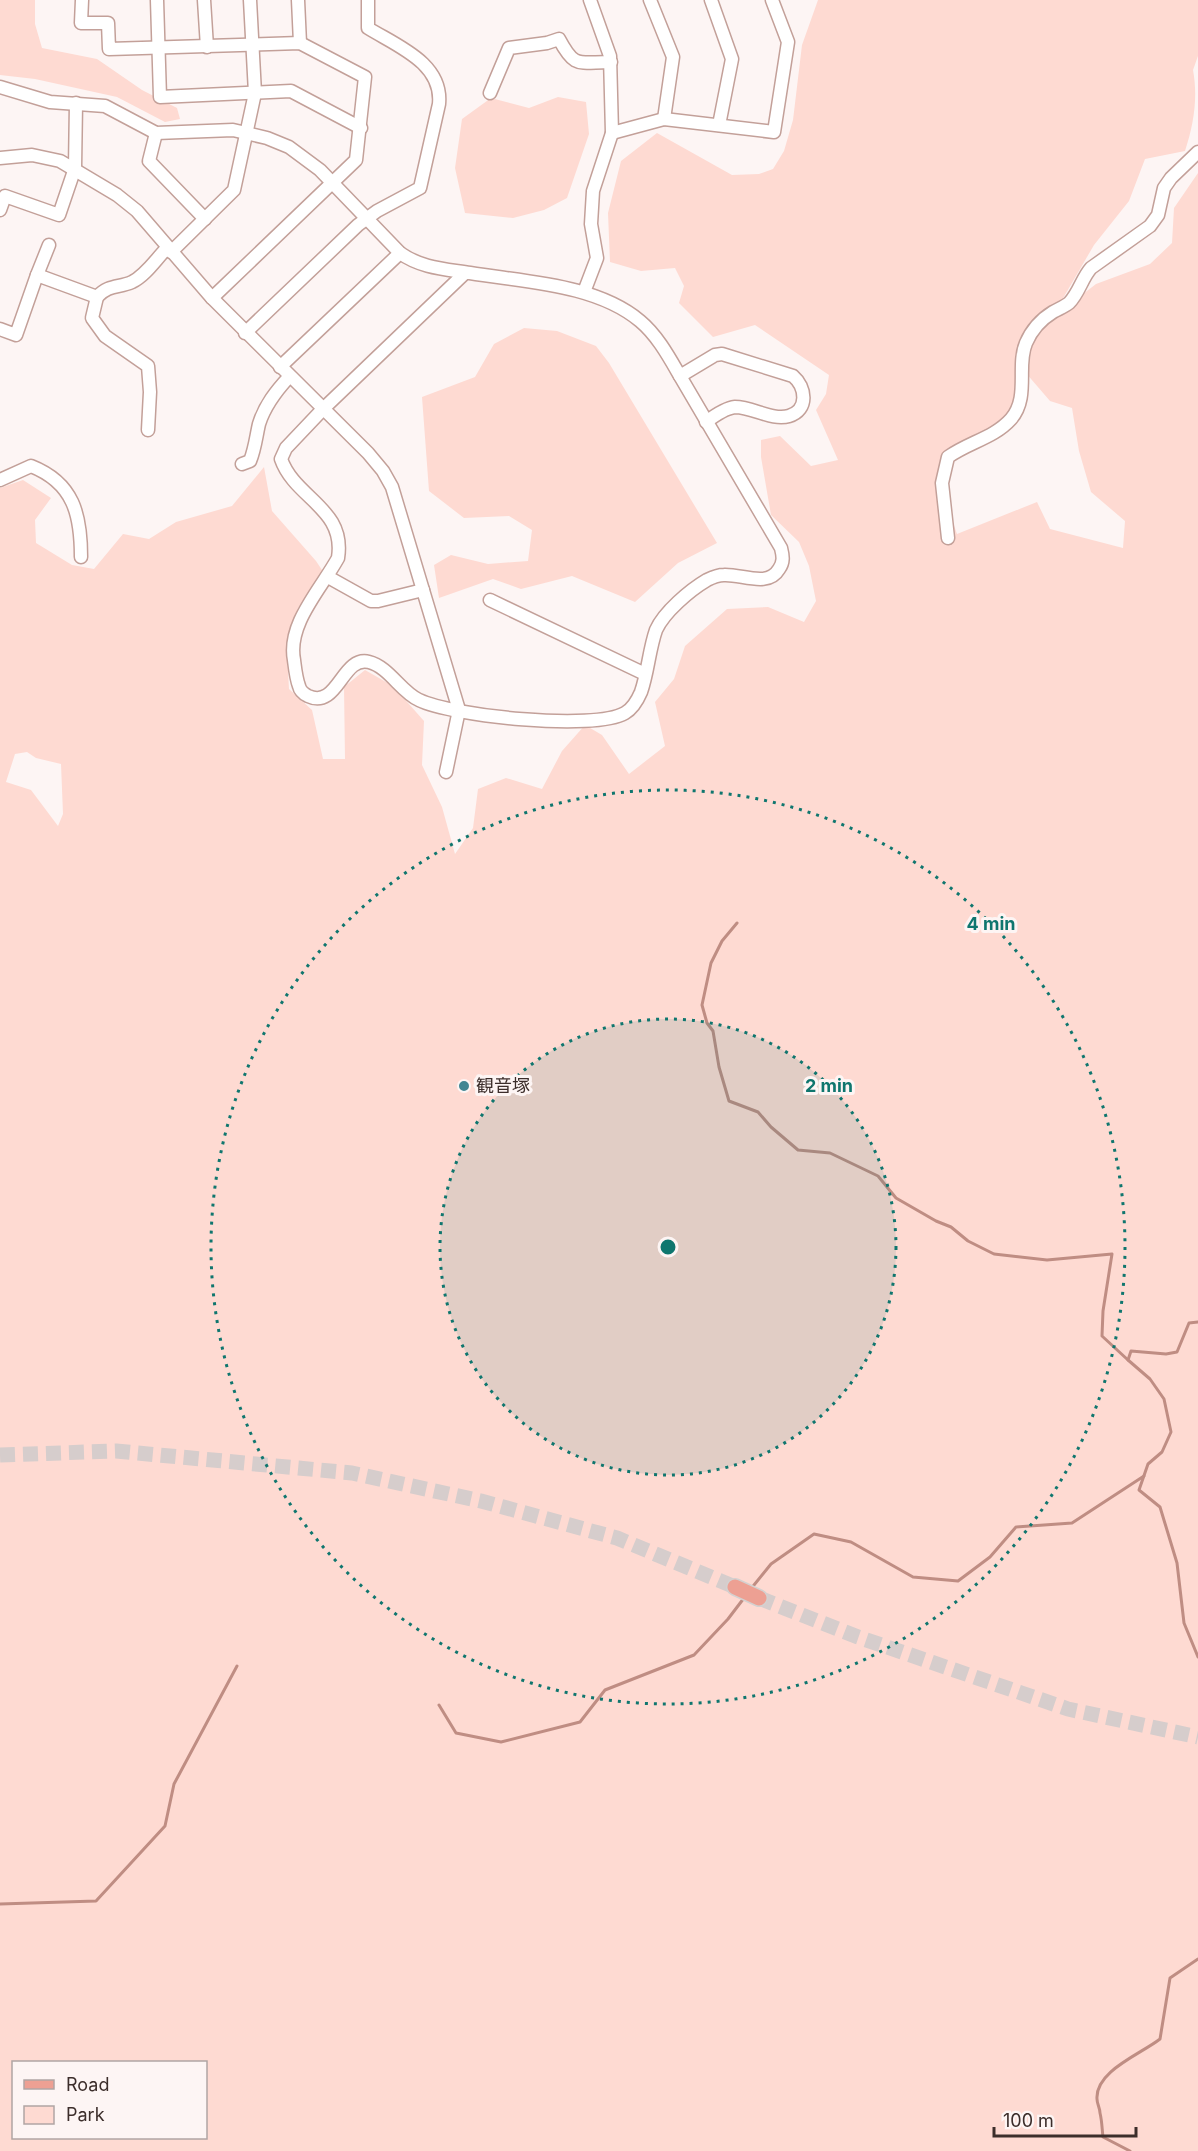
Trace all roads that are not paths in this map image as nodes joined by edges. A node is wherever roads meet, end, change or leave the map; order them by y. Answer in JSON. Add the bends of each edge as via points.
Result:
{"nodes":[{"id":1,"x":82,"y":0,"type":"edge"},
{"id":2,"x":157,"y":0,"type":"edge"},
{"id":3,"x":204,"y":0,"type":"edge"},
{"id":4,"x":250,"y":0,"type":"edge"},
{"id":5,"x":298,"y":0,"type":"edge"},
{"id":6,"x":368,"y":0,"type":"edge"},
{"id":7,"x":590,"y":0,"type":"edge"},
{"id":8,"x":650,"y":0,"type":"edge"},
{"id":9,"x":711,"y":0,"type":"edge"},
{"id":10,"x":772,"y":0,"type":"edge"},
{"id":11,"x":300,"y":43,"type":"junction"},
{"id":12,"x":252,"y":45,"type":"junction"},
{"id":13,"x":207,"y":47,"type":"junction"},
{"id":14,"x":159,"y":49,"type":"junction"},
{"id":15,"x":611,"y":62,"type":"junction"},
{"id":16,"x":0,"y":87,"type":"edge"},
{"id":17,"x":255,"y":93,"type":"junction"},
{"id":18,"x":490,"y":93,"type":"dead end"},
{"id":19,"x":76,"y":103,"type":"junction"},
{"id":20,"x":664,"y":119,"type":"junction"},
{"id":21,"x":719,"y":126,"type":"junction"},
{"id":22,"x":361,"y":128,"type":"junction"},
{"id":23,"x":247,"y":132,"type":"junction"},
{"id":24,"x":156,"y":133,"type":"junction"},
{"id":25,"x":612,"y":133,"type":"junction"},
{"id":26,"x":1198,"y":152,"type":"edge"},
{"id":27,"x":0,"y":158,"type":"edge"},
{"id":28,"x":75,"y":168,"type":"junction"},
{"id":29,"x":333,"y":183,"type":"junction"},
{"id":30,"x":0,"y":210,"type":"edge"},
{"id":31,"x":367,"y":218,"type":"junction"},
{"id":32,"x":205,"y":219,"type":"junction"},
{"id":33,"x":49,"y":245,"type":"dead end"},
{"id":34,"x":169,"y":250,"type":"junction"},
{"id":35,"x":400,"y":253,"type":"junction"},
{"id":36,"x":465,"y":273,"type":"junction"},
{"id":37,"x":37,"y":275,"type":"junction"},
{"id":38,"x":584,"y":292,"type":"junction"},
{"id":39,"x":98,"y":297,"type":"junction"},
{"id":40,"x":212,"y":298,"type":"junction"},
{"id":41,"x":0,"y":329,"type":"edge"},
{"id":42,"x":246,"y":333,"type":"junction"},
{"id":43,"x":285,"y":372,"type":"junction"},
{"id":44,"x":680,"y":376,"type":"junction"},
{"id":45,"x":323,"y":409,"type":"junction"},
{"id":46,"x":706,"y":422,"type":"junction"},
{"id":47,"x":148,"y":430,"type":"dead end"},
{"id":48,"x":22,"y":454,"type":"dead end"},
{"id":49,"x":242,"y":464,"type":"dead end"},
{"id":50,"x":31,"y":466,"type":"junction"},
{"id":51,"x":0,"y":480,"type":"edge"},
{"id":52,"x":948,"y":538,"type":"dead end"},
{"id":53,"x":81,"y":557,"type":"dead end"},
{"id":54,"x":327,"y":578,"type":"junction"},
{"id":55,"x":423,"y":590,"type":"junction"},
{"id":56,"x":490,"y":600,"type":"dead end"},
{"id":57,"x":645,"y":674,"type":"junction"},
{"id":58,"x":459,"y":710,"type":"junction"},
{"id":59,"x":446,"y":772,"type":"dead end"},
{"id":60,"x":735,"y":1587,"type":"tunnel mouth"},
{"id":61,"x":759,"y":1598,"type":"tunnel mouth"}],
"edges":[{"from":1,"to":14,"type":"street","via":[[81,23],[108,23],[108,50]]},
{"from":2,"to":14,"type":"street"},
{"from":3,"to":13,"type":"street"},
{"from":4,"to":12,"type":"street"},
{"from":5,"to":11,"type":"street"},
{"from":6,"to":31,"type":"street","via":[[368,28],[387,37],[432,73],[440,93],[420,188]]},
{"from":7,"to":15,"type":"street"},
{"from":8,"to":20,"type":"street","via":[[673,57]]},
{"from":9,"to":21,"type":"street","via":[[732,59]]},
{"from":10,"to":21,"type":"street","via":[[788,42],[774,132]]},
{"from":11,"to":12,"type":"street"},
{"from":11,"to":22,"type":"street","via":[[365,77]]},
{"from":12,"to":13,"type":"street"},
{"from":12,"to":17,"type":"street"},
{"from":13,"to":14,"type":"street"},
{"from":14,"to":17,"type":"street","via":[[160,97]]},
{"from":15,"to":18,"type":"street","via":[[576,62],[559,39],[509,48]]},
{"from":15,"to":25,"type":"street"},
{"from":16,"to":19,"type":"street","via":[[38,100]]},
{"from":17,"to":22,"type":"street","via":[[291,91]]},
{"from":17,"to":23,"type":"street"},
{"from":19,"to":24,"type":"street","via":[[105,106]]},
{"from":19,"to":28,"type":"street"},
{"from":20,"to":21,"type":"street"},
{"from":20,"to":25,"type":"street"},
{"from":22,"to":29,"type":"street","via":[[356,160]]},
{"from":23,"to":24,"type":"street"},
{"from":23,"to":29,"type":"street","via":[[289,147]]},
{"from":23,"to":32,"type":"street","via":[[234,190]]},
{"from":24,"to":32,"type":"street","via":[[149,161]]},
{"from":25,"to":38,"type":"street","via":[[593,191],[591,224],[597,258]]},
{"from":26,"to":52,"type":"street","via":[[1164,188],[1158,214],[1150,226],[1091,268],[1068,303],[1033,329],[1025,346],[1021,398],[1012,418],[989,437],[948,457],[942,483]]},
{"from":27,"to":28,"type":"street","via":[[46,156]]},
{"from":28,"to":30,"type":"street","via":[[60,215],[5,196]]},
{"from":28,"to":34,"type":"street","via":[[137,211]]},
{"from":29,"to":31,"type":"street"},
{"from":29,"to":40,"type":"street"},
{"from":31,"to":35,"type":"street"},
{"from":31,"to":42,"type":"street"},
{"from":32,"to":34,"type":"street"},
{"from":33,"to":37,"type":"street"},
{"from":34,"to":39,"type":"street","via":[[132,282],[104,289]]},
{"from":34,"to":40,"type":"street"},
{"from":35,"to":36,"type":"street","via":[[420,265]]},
{"from":35,"to":43,"type":"street"},
{"from":36,"to":38,"type":"street"},
{"from":36,"to":45,"type":"street"},
{"from":37,"to":39,"type":"street"},
{"from":37,"to":41,"type":"street","via":[[16,334]]},
{"from":38,"to":44,"type":"street","via":[[606,299],[640,321]]},
{"from":39,"to":47,"type":"street","via":[[92,318],[105,336],[148,366]]},
{"from":40,"to":42,"type":"street"},
{"from":42,"to":43,"type":"street"},
{"from":43,"to":45,"type":"street"},
{"from":43,"to":49,"type":"street","via":[[259,425],[250,461]]},
{"from":44,"to":46,"type":"street"},
{"from":44,"to":46,"type":"street","via":[[715,355],[730,354],[793,376],[804,391],[799,410],[793,415],[783,417],[735,407]]},
{"from":45,"to":54,"type":"street","via":[[286,448],[281,459],[285,470],[333,522],[338,533],[338,558]]},
{"from":45,"to":55,"type":"street","via":[[368,453],[388,479]]},
{"from":46,"to":57,"type":"street","via":[[781,548],[782,565],[769,578],[724,575],[705,581],[660,621]]},
{"from":48,"to":50,"type":"street"},
{"from":50,"to":51,"type":"street"},
{"from":50,"to":53,"type":"street","via":[[55,478],[75,507],[80,523]]},
{"from":54,"to":55,"type":"street","via":[[370,601]]},
{"from":54,"to":58,"type":"street","via":[[300,620],[293,641],[292,652],[303,694],[322,698],[361,661],[380,668],[420,701]]},
{"from":55,"to":58,"type":"street"},
{"from":56,"to":57,"type":"street"},
{"from":57,"to":58,"type":"street","via":[[634,704],[610,719],[540,722]]},
{"from":58,"to":59,"type":"street"},
{"from":60,"to":61,"type":"main road"}]}
